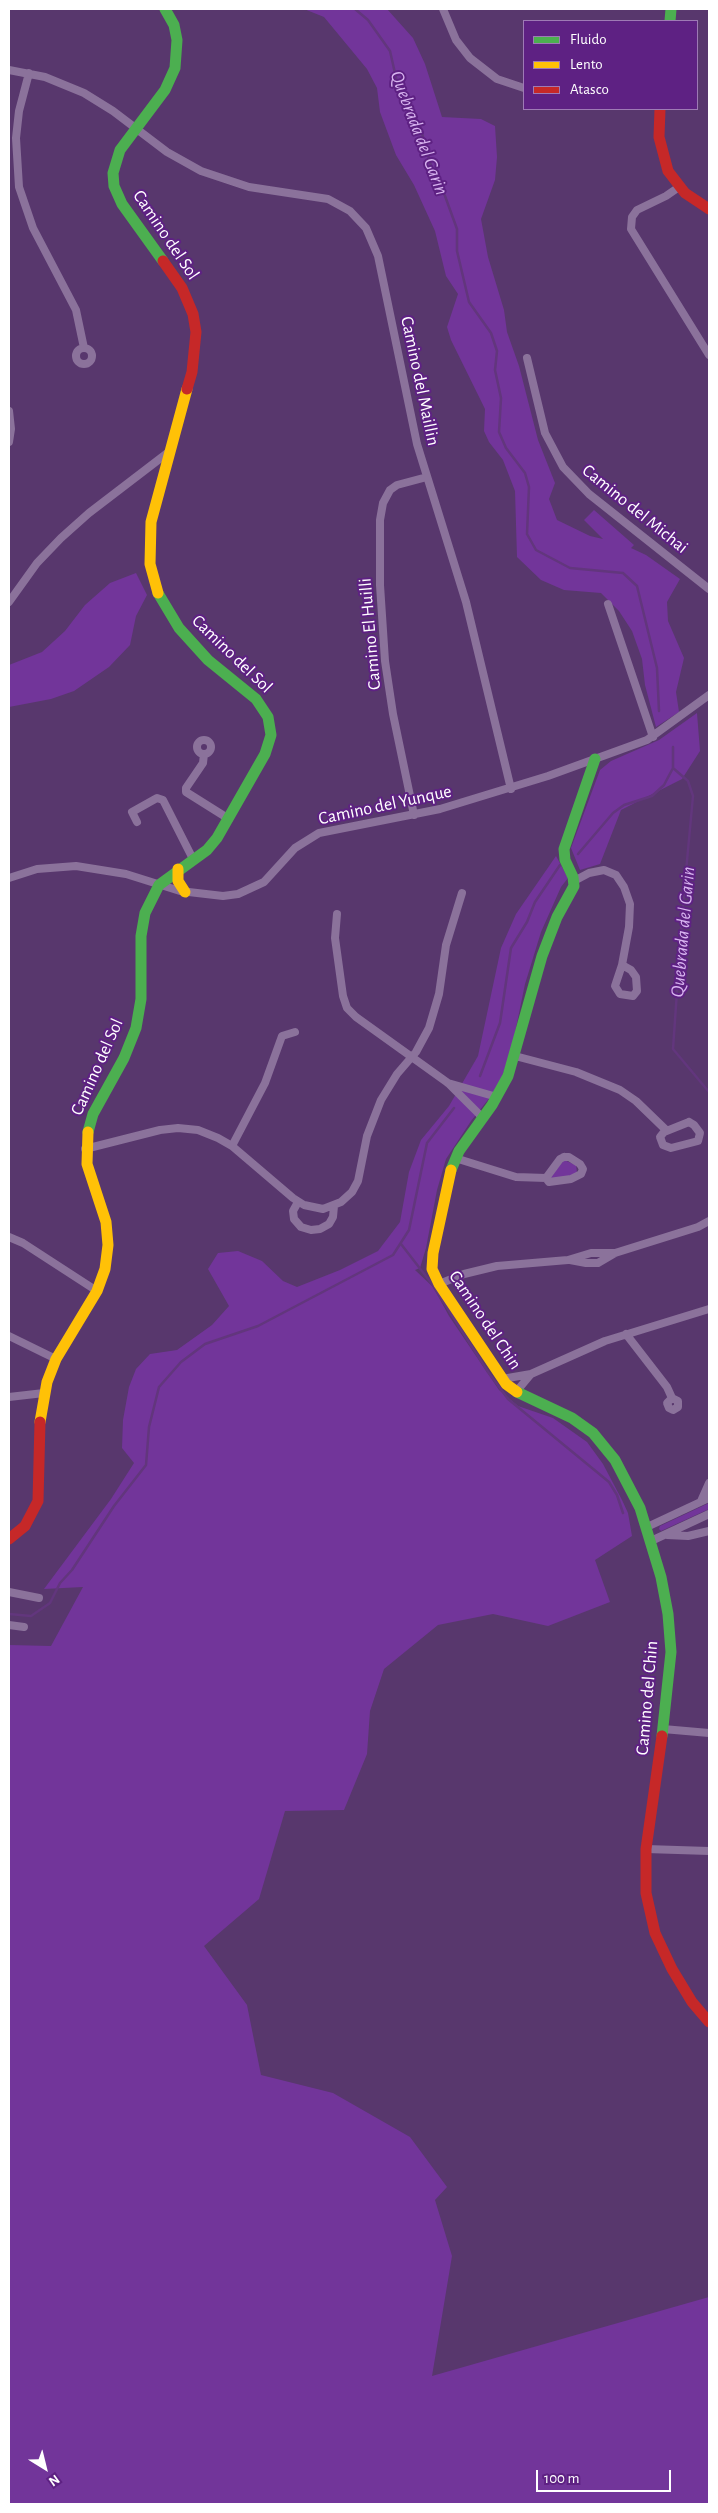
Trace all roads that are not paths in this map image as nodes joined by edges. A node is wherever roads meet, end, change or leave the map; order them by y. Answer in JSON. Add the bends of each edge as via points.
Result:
{"nodes":[{"id":1,"x":165,"y":9,"type":"edge"},
{"id":2,"x":444,"y":9,"type":"edge"},
{"id":3,"x":9,"y":70,"type":"edge"},
{"id":4,"x":29,"y":73,"type":"junction"},
{"id":5,"x":523,"y":88,"type":"edge"},
{"id":6,"x":660,"y":110,"type":"edge"},
{"id":7,"x":136,"y":128,"type":"junction"},
{"id":8,"x":679,"y":186,"type":"junction"},
{"id":9,"x":709,"y":209,"type":"edge"},
{"id":10,"x":84,"y":348,"type":"dead end"},
{"id":11,"x":709,"y":355,"type":"edge"},
{"id":12,"x":527,"y":358,"type":"dead end"},
{"id":13,"x":9,"y":411,"type":"edge"},
{"id":14,"x":9,"y":442,"type":"edge"},
{"id":15,"x":170,"y":451,"type":"junction"},
{"id":16,"x":427,"y":477,"type":"junction"},
{"id":17,"x":709,"y":589,"type":"edge"},
{"id":18,"x":9,"y":602,"type":"edge"},
{"id":19,"x":608,"y":604,"type":"dead end"},
{"id":20,"x":709,"y":695,"type":"edge"},
{"id":21,"x":653,"y":736,"type":"junction"},
{"id":22,"x":204,"y":754,"type":"dead end"},
{"id":23,"x":595,"y":759,"type":"junction"},
{"id":24,"x":510,"y":789,"type":"junction"},
{"id":25,"x":414,"y":815,"type":"junction"},
{"id":26,"x":229,"y":819,"type":"junction"},
{"id":27,"x":137,"y":822,"type":"dead end"},
{"id":28,"x":194,"y":859,"type":"junction"},
{"id":29,"x":178,"y":869,"type":"junction"},
{"id":30,"x":9,"y":878,"type":"edge"},
{"id":31,"x":574,"y":882,"type":"junction"},
{"id":32,"x":159,"y":886,"type":"junction"},
{"id":33,"x":185,"y":892,"type":"junction"},
{"id":34,"x":462,"y":893,"type":"dead end"},
{"id":35,"x":337,"y":914,"type":"dead end"},
{"id":36,"x":622,"y":965,"type":"dead end"},
{"id":37,"x":295,"y":1032,"type":"dead end"},
{"id":38,"x":515,"y":1056,"type":"junction"},
{"id":39,"x":411,"y":1057,"type":"junction"},
{"id":40,"x":448,"y":1083,"type":"junction"},
{"id":41,"x":497,"y":1098,"type":"junction"},
{"id":42,"x":483,"y":1118,"type":"junction"},
{"id":43,"x":666,"y":1130,"type":"junction"},
{"id":44,"x":232,"y":1146,"type":"junction"},
{"id":45,"x":85,"y":1149,"type":"junction"},
{"id":46,"x":455,"y":1158,"type":"junction"},
{"id":47,"x":546,"y":1178,"type":"junction"},
{"id":48,"x":298,"y":1202,"type":"junction"},
{"id":49,"x":334,"y":1206,"type":"junction"},
{"id":50,"x":709,"y":1221,"type":"edge"},
{"id":51,"x":9,"y":1237,"type":"edge"},
{"id":52,"x":439,"y":1284,"type":"junction"},
{"id":53,"x":97,"y":1290,"type":"junction"},
{"id":54,"x":709,"y":1308,"type":"edge"},
{"id":55,"x":626,"y":1334,"type":"junction"},
{"id":56,"x":9,"y":1336,"type":"edge"},
{"id":57,"x":56,"y":1359,"type":"junction"},
{"id":58,"x":531,"y":1374,"type":"junction"},
{"id":59,"x":502,"y":1379,"type":"junction"},
{"id":60,"x":516,"y":1392,"type":"junction"},
{"id":61,"x":44,"y":1393,"type":"junction"},
{"id":62,"x":9,"y":1397,"type":"edge"},
{"id":63,"x":672,"y":1398,"type":"dead end"},
{"id":64,"x":709,"y":1483,"type":"edge"},
{"id":65,"x":709,"y":1498,"type":"edge"},
{"id":66,"x":701,"y":1501,"type":"junction"},
{"id":67,"x":709,"y":1514,"type":"edge"},
{"id":68,"x":646,"y":1526,"type":"junction"},
{"id":69,"x":709,"y":1531,"type":"edge"},
{"id":70,"x":665,"y":1534,"type":"junction"},
{"id":71,"x":9,"y":1539,"type":"edge"},
{"id":72,"x":651,"y":1541,"type":"junction"},
{"id":73,"x":9,"y":1592,"type":"edge"},
{"id":74,"x":39,"y":1598,"type":"dead end"},
{"id":75,"x":9,"y":1625,"type":"edge"},
{"id":76,"x":24,"y":1627,"type":"dead end"},
{"id":77,"x":663,"y":1729,"type":"junction"},
{"id":78,"x":709,"y":1733,"type":"edge"},
{"id":79,"x":646,"y":1849,"type":"junction"},
{"id":80,"x":709,"y":1851,"type":"edge"},
{"id":81,"x":709,"y":2022,"type":"edge"}],
"edges":[{"from":1,"to":7,"type":"street","name":"Camino del Sol","via":[[176,33],[176,62],[164,90]]},
{"from":2,"to":5,"type":"street","via":[[451,30],[470,58],[497,79]]},
{"from":3,"to":4,"type":"street","name":"Camino del Maillin"},
{"from":4,"to":7,"type":"street","name":"Camino del Maillin","via":[[84,93]]},
{"from":4,"to":10,"type":"street","via":[[16,138],[19,187],[33,228],[76,310]]},
{"from":6,"to":8,"type":"street","via":[[658,137],[662,154],[668,171]]},
{"from":7,"to":15,"type":"street","name":"Camino del Sol","via":[[115,161],[116,192],[127,213],[182,288],[195,323],[192,372]]},
{"from":7,"to":16,"type":"street","name":"Camino del Maillin","via":[[173,155],[213,176],[249,187],[328,199],[343,206],[362,222],[378,256],[409,411]]},
{"from":8,"to":9,"type":"street"},
{"from":8,"to":11,"type":"street","via":[[637,210],[631,229]]},
{"from":12,"to":17,"type":"street","name":"Camino del Michai","via":[[543,427],[563,467],[589,494]]},
{"from":13,"to":14,"type":"street"},
{"from":15,"to":18,"type":"street","via":[[61,538],[37,563]]},
{"from":15,"to":26,"type":"street","name":"Camino del Sol","via":[[148,544],[155,583],[164,606],[186,637],[208,660],[256,699],[270,723],[268,748]]},
{"from":16,"to":24,"type":"street","name":"Camino del Maillin","via":[[466,602]]},
{"from":16,"to":25,"type":"street","name":"Camino El Huilli","via":[[390,490],[382,503],[380,520],[385,661]]},
{"from":19,"to":21,"type":"street"},
{"from":20,"to":21,"type":"street","name":"Camino del Yunque"},
{"from":21,"to":23,"type":"street","name":"Camino del Yunque"},
{"from":22,"to":26,"type":"street","via":[[203,763],[186,792]]},
{"from":23,"to":24,"type":"street","name":"Camino del Yunque"},
{"from":23,"to":31,"type":"street","via":[[564,849]]},
{"from":24,"to":25,"type":"street","name":"Camino del Yunque"},
{"from":25,"to":33,"type":"street","name":"Camino del Yunque","via":[[328,830],[310,837],[288,854],[264,882],[245,892],[223,896]]},
{"from":26,"to":28,"type":"street","name":"Camino del Sol","via":[[212,844]]},
{"from":27,"to":28,"type":"street","via":[[132,812],[157,798],[163,800]]},
{"from":28,"to":29,"type":"street","name":"Camino del Sol"},
{"from":29,"to":32,"type":"street","name":"Camino del Sol"},
{"from":29,"to":33,"type":"street","via":[[178,881]]},
{"from":30,"to":32,"type":"street","name":"Camino del Yunque","via":[[37,869],[76,866],[126,874]]},
{"from":31,"to":36,"type":"street","via":[[589,873],[604,870],[616,875],[624,887],[630,904],[630,918]]},
{"from":31,"to":38,"type":"street","name":"Camino del Chin","via":[[551,929]]},
{"from":32,"to":33,"type":"street","name":"Camino del Yunque"},
{"from":32,"to":45,"type":"street","name":"Camino del Sol","via":[[143,920],[142,984],[136,1028],[124,1058],[93,1114]]},
{"from":34,"to":39,"type":"street","via":[[446,945],[433,1016]]},
{"from":35,"to":39,"type":"street","via":[[335,938],[347,1008]]},
{"from":37,"to":44,"type":"street","via":[[282,1036],[265,1083]]},
{"from":38,"to":41,"type":"street","name":"Camino del Chin"},
{"from":38,"to":43,"type":"street","via":[[556,1066],[612,1086],[636,1100]]},
{"from":39,"to":40,"type":"street"},
{"from":39,"to":49,"type":"street","via":[[376,1108],[355,1187],[348,1197]]},
{"from":40,"to":41,"type":"street"},
{"from":40,"to":42,"type":"street"},
{"from":41,"to":42,"type":"street","name":"Camino del Chin"},
{"from":42,"to":46,"type":"street","name":"Camino del Chin"},
{"from":43,"to":43,"type":"street","via":[[660,1140],[668,1148],[690,1144],[700,1138],[690,1122]]},
{"from":44,"to":45,"type":"street","via":[[203,1132],[178,1128]]},
{"from":44,"to":48,"type":"street"},
{"from":45,"to":53,"type":"street","name":"Camino del Sol","via":[[107,1233],[107,1257]]},
{"from":46,"to":47,"type":"street","via":[[516,1177]]},
{"from":46,"to":52,"type":"street","name":"Camino del Chin","via":[[433,1253],[432,1269]]},
{"from":47,"to":47,"type":"street","via":[[550,1182],[571,1179],[581,1174],[583,1169],[576,1160],[564,1157]]},
{"from":48,"to":49,"type":"street","via":[[317,1209]]},
{"from":48,"to":49,"type":"street","via":[[293,1211],[294,1219],[311,1230],[329,1224]]},
{"from":50,"to":52,"type":"street","via":[[614,1253],[595,1263],[568,1260],[497,1266]]},
{"from":51,"to":53,"type":"street"},
{"from":52,"to":59,"type":"street","name":"Camino del Chin"},
{"from":53,"to":57,"type":"street","name":"Camino del Sol"},
{"from":54,"to":55,"type":"street"},
{"from":55,"to":58,"type":"street"},
{"from":55,"to":63,"type":"street"},
{"from":56,"to":57,"type":"street"},
{"from":57,"to":61,"type":"street","name":"Camino del Sol"},
{"from":58,"to":59,"type":"street"},
{"from":58,"to":60,"type":"street"},
{"from":59,"to":60,"type":"street","name":"Camino del Chin"},
{"from":60,"to":68,"type":"street","name":"Camino del Chin","via":[[572,1418],[593,1433],[627,1480]]},
{"from":61,"to":62,"type":"street"},
{"from":61,"to":71,"type":"street","name":"Camino del Sol","via":[[38,1501],[25,1526]]},
{"from":64,"to":66,"type":"street"},
{"from":65,"to":66,"type":"street"},
{"from":66,"to":68,"type":"street"},
{"from":67,"to":70,"type":"street"},
{"from":68,"to":72,"type":"street","name":"Camino del Chin"},
{"from":69,"to":70,"type":"street","via":[[688,1536]]},
{"from":70,"to":72,"type":"street"},
{"from":72,"to":77,"type":"street","name":"Camino del Chin","via":[[665,1595],[670,1632],[670,1671]]},
{"from":73,"to":74,"type":"street"},
{"from":75,"to":76,"type":"street"},
{"from":77,"to":78,"type":"street"},
{"from":77,"to":79,"type":"street","name":"Camino del Chin"},
{"from":79,"to":80,"type":"street"},
{"from":79,"to":81,"type":"street","name":"Camino del Chin","via":[[646,1893],[655,1933],[681,1985]]}]}
